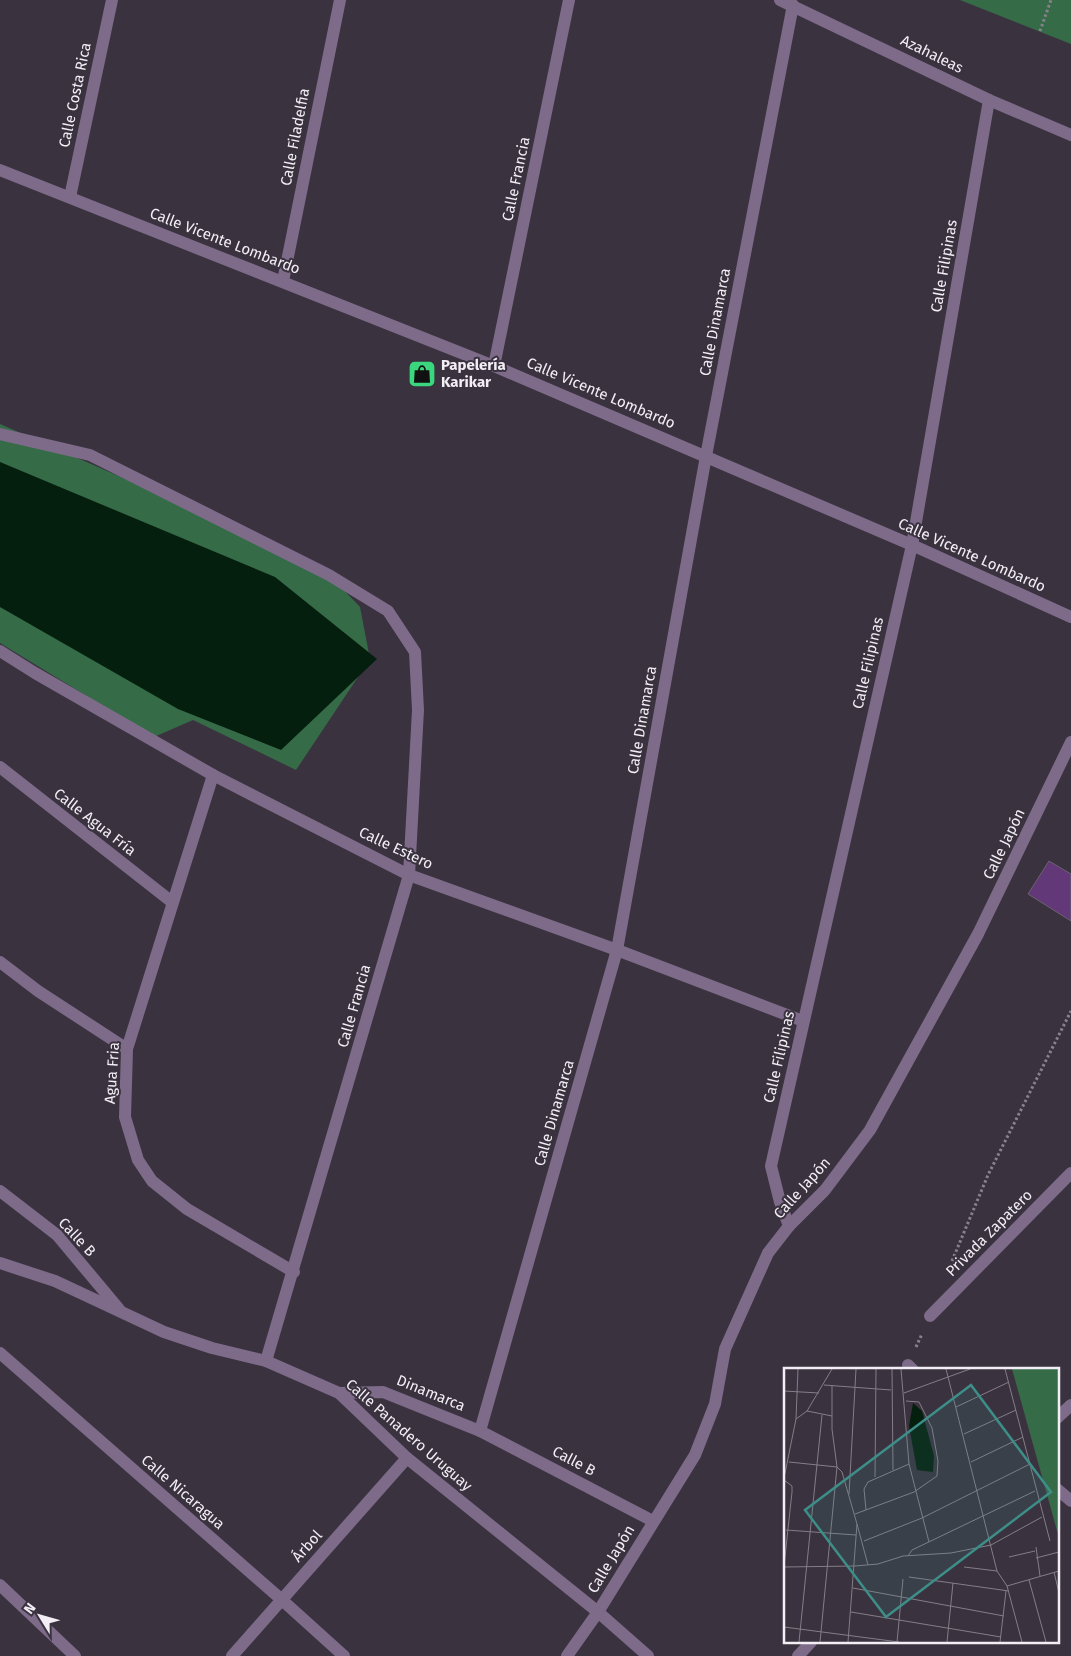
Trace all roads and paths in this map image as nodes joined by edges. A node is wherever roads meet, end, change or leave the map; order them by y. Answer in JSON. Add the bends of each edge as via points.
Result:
{"nodes":[{"id":1,"x":112,"y":0,"type":"edge"},
{"id":2,"x":340,"y":0,"type":"edge"},
{"id":3,"x":569,"y":0,"type":"edge"},
{"id":4,"x":780,"y":0,"type":"edge"},
{"id":5,"x":1052,"y":0,"type":"edge"},
{"id":6,"x":793,"y":5,"type":"junction"},
{"id":7,"x":1040,"y":31,"type":"dead end"},
{"id":8,"x":989,"y":100,"type":"junction"},
{"id":9,"x":1071,"y":135,"type":"edge"},
{"id":10,"x":0,"y":170,"type":"edge"},
{"id":11,"x":70,"y":197,"type":"junction"},
{"id":12,"x":283,"y":281,"type":"junction"},
{"id":13,"x":494,"y":366,"type":"junction"},
{"id":14,"x":0,"y":434,"type":"edge"},
{"id":15,"x":706,"y":456,"type":"junction"},
{"id":16,"x":912,"y":546,"type":"junction"},
{"id":17,"x":1071,"y":617,"type":"edge"},
{"id":18,"x":0,"y":651,"type":"edge"},
{"id":19,"x":1071,"y":742,"type":"edge"},
{"id":20,"x":0,"y":767,"type":"edge"},
{"id":21,"x":213,"y":775,"type":"junction"},
{"id":22,"x":409,"y":875,"type":"junction"},
{"id":23,"x":172,"y":902,"type":"junction"},
{"id":24,"x":617,"y":950,"type":"junction"},
{"id":25,"x":0,"y":962,"type":"edge"},
{"id":26,"x":1071,"y":1011,"type":"edge"},
{"id":27,"x":803,"y":1021,"type":"junction"},
{"id":28,"x":127,"y":1048,"type":"junction"},
{"id":29,"x":1071,"y":1173,"type":"edge"},
{"id":30,"x":0,"y":1191,"type":"edge"},
{"id":31,"x":789,"y":1226,"type":"junction"},
{"id":32,"x":0,"y":1262,"type":"edge"},
{"id":33,"x":952,"y":1264,"type":"dead end"},
{"id":34,"x":294,"y":1272,"type":"junction"},
{"id":35,"x":122,"y":1313,"type":"junction"},
{"id":36,"x":930,"y":1316,"type":"joint"},
{"id":37,"x":0,"y":1353,"type":"edge"},
{"id":38,"x":266,"y":1361,"type":"junction"},
{"id":39,"x":911,"y":1368,"type":"edge"},
{"id":40,"x":339,"y":1393,"type":"junction"},
{"id":41,"x":1071,"y":1405,"type":"edge"},
{"id":42,"x":1058,"y":1417,"type":"edge"},
{"id":43,"x":480,"y":1430,"type":"junction"},
{"id":44,"x":407,"y":1458,"type":"junction"},
{"id":45,"x":1058,"y":1489,"type":"edge"},
{"id":46,"x":1071,"y":1501,"type":"edge"},
{"id":47,"x":653,"y":1521,"type":"junction"},
{"id":48,"x":0,"y":1585,"type":"edge"},
{"id":49,"x":282,"y":1600,"type":"junction"},
{"id":50,"x":598,"y":1612,"type":"junction"},
{"id":51,"x":809,"y":1644,"type":"edge"},
{"id":52,"x":75,"y":1656,"type":"edge"},
{"id":53,"x":232,"y":1656,"type":"edge"},
{"id":54,"x":344,"y":1656,"type":"edge"},
{"id":55,"x":567,"y":1656,"type":"edge"},
{"id":56,"x":648,"y":1656,"type":"edge"},
{"id":57,"x":798,"y":1656,"type":"edge"}],
"edges":[{"from":1,"to":11,"type":"street","name":"Calle Costa Rica"},
{"from":2,"to":12,"type":"street","name":"Calle Filadelfia"},
{"from":3,"to":13,"type":"street","name":"Calle Francia"},
{"from":4,"to":6,"type":"street","name":"Azahaleas"},
{"from":5,"to":7,"type":"path"},
{"from":6,"to":8,"type":"street","name":"Azahaleas"},
{"from":6,"to":15,"type":"street","name":"Calle Dinamarca"},
{"from":8,"to":9,"type":"street","name":"Azahaleas"},
{"from":8,"to":16,"type":"street","name":"Calle Filipinas"},
{"from":10,"to":11,"type":"street","name":"Calle Vicente Lombardo"},
{"from":11,"to":12,"type":"street","name":"Calle Vicente Lombardo"},
{"from":12,"to":13,"type":"street","name":"Calle Vicente Lombardo"},
{"from":13,"to":15,"type":"street","name":"Calle Vicente Lombardo"},
{"from":14,"to":22,"type":"street","name":"Calle Francia","via":[[90,455],[329,574],[388,611],[415,652],[418,710]]},
{"from":15,"to":16,"type":"street","name":"Calle Vicente Lombardo"},
{"from":15,"to":24,"type":"street","name":"Calle Dinamarca"},
{"from":16,"to":17,"type":"street","name":"Calle Vicente Lombardo"},
{"from":16,"to":27,"type":"street","name":"Calle Filipinas"},
{"from":18,"to":21,"type":"street","name":"Calle Estero"},
{"from":19,"to":31,"type":"street","name":"Calle Japón","via":[[978,934],[870,1130],[825,1190]]},
{"from":20,"to":23,"type":"street","name":"Calle Agua Fría"},
{"from":21,"to":22,"type":"street","name":"Calle Estero"},
{"from":21,"to":23,"type":"street","name":"Agua Fria"},
{"from":22,"to":24,"type":"street","name":"Calle Estero"},
{"from":22,"to":34,"type":"street","name":"Calle Francia"},
{"from":23,"to":28,"type":"street","name":"Agua Fria"},
{"from":24,"to":27,"type":"street","name":"Calle Estero"},
{"from":24,"to":43,"type":"street","name":"Calle Dinamarca"},
{"from":25,"to":28,"type":"street","via":[[38,991]]},
{"from":26,"to":33,"type":"path","via":[[988,1175]]},
{"from":27,"to":31,"type":"street","name":"Calle Filipinas","via":[[771,1166]]},
{"from":28,"to":34,"type":"street","name":"Agua Fria","via":[[125,1117],[138,1160],[152,1181],[187,1209]]},
{"from":29,"to":36,"type":"street","name":"Privada Zapatero"},
{"from":30,"to":35,"type":"street","name":"Calle B","via":[[57,1235]]},
{"from":31,"to":47,"type":"street","name":"Calle Japón","via":[[768,1253],[725,1349],[716,1404],[695,1455]]},
{"from":32,"to":35,"type":"street","name":"Calle Panadero Uruguay","via":[[55,1281]]},
{"from":34,"to":38,"type":"street","name":"Calle Francia"},
{"from":35,"to":38,"type":"street","name":"Calle Panadero Uruguay","via":[[212,1348]]},
{"from":36,"to":39,"type":"path"},
{"from":37,"to":49,"type":"street","name":"Calle Nicaragua"},
{"from":38,"to":40,"type":"street","name":"Calle Panadero Uruguay"},
{"from":40,"to":43,"type":"street","name":"Dinamarca","via":[[382,1392]]},
{"from":40,"to":44,"type":"street","name":"Calle Panadero Uruguay"},
{"from":41,"to":42,"type":"street"},
{"from":43,"to":47,"type":"street","name":"Calle B"},
{"from":44,"to":49,"type":"street","name":"Árbol"},
{"from":44,"to":50,"type":"street","name":"Calle Panadero Uruguay"},
{"from":45,"to":46,"type":"street"},
{"from":47,"to":50,"type":"street","name":"Calle Japón"},
{"from":48,"to":52,"type":"street"},
{"from":49,"to":53,"type":"street","name":"Árbol"},
{"from":49,"to":54,"type":"street","name":"Calle Nicaragua"},
{"from":50,"to":55,"type":"street","name":"Calle Japón"},
{"from":50,"to":56,"type":"street","name":"Calle Panadero Uruguay"},
{"from":51,"to":57,"type":"street"}]}
